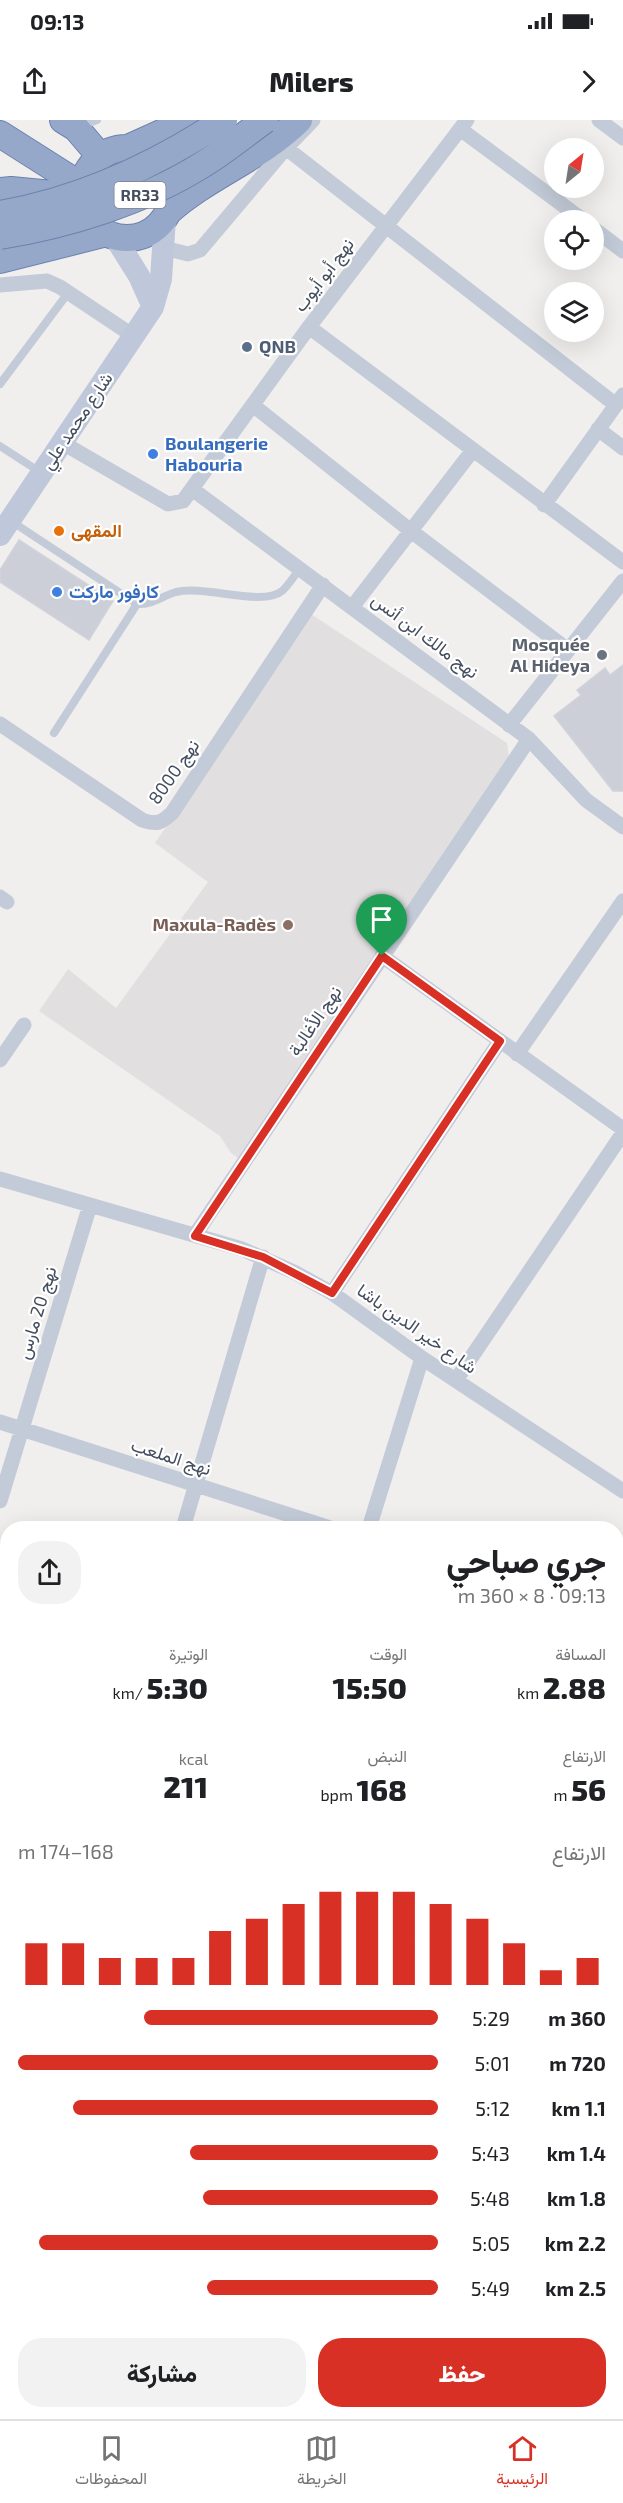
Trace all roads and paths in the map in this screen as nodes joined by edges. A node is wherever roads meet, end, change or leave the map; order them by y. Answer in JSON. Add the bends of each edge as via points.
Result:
{"nodes":[{"id":1,"x":190,"y":120,"type":"edge"},
{"id":2,"x":224,"y":120,"type":"edge"},
{"id":3,"x":265,"y":120,"type":"edge"},
{"id":4,"x":299,"y":120,"type":"edge"},
{"id":5,"x":313,"y":120,"type":"edge"},
{"id":6,"x":599,"y":120,"type":"edge"},
{"id":7,"x":79,"y":123,"type":"edge"},
{"id":8,"x":463,"y":124,"type":"edge"},
{"id":9,"x":0,"y":134,"type":"edge"},
{"id":10,"x":623,"y":138,"type":"edge"},
{"id":11,"x":130,"y":147,"type":"junction"},
{"id":12,"x":286,"y":148,"type":"junction"},
{"id":13,"x":99,"y":155,"type":"junction"},
{"id":14,"x":0,"y":191,"type":"edge"},
{"id":15,"x":82,"y":191,"type":"junction"},
{"id":16,"x":570,"y":210,"type":"edge"},
{"id":17,"x":0,"y":214,"type":"edge"},
{"id":18,"x":167,"y":215,"type":"junction"},
{"id":19,"x":385,"y":227,"type":"junction"},
{"id":20,"x":110,"y":235,"type":"junction"},
{"id":21,"x":0,"y":236,"type":"edge"},
{"id":22,"x":604,"y":237,"type":"edge"},
{"id":23,"x":164,"y":248,"type":"junction"},
{"id":24,"x":623,"y":251,"type":"edge"},
{"id":25,"x":0,"y":261,"type":"edge"},
{"id":26,"x":0,"y":285,"type":"edge"},
{"id":27,"x":68,"y":293,"type":"junction"},
{"id":28,"x":153,"y":307,"type":"junction"},
{"id":29,"x":309,"y":327,"type":"junction"},
{"id":30,"x":135,"y":338,"type":"junction"},
{"id":31,"x":0,"y":384,"type":"edge"},
{"id":32,"x":620,"y":400,"type":"edge"},
{"id":33,"x":254,"y":406,"type":"junction"},
{"id":34,"x":598,"y":429,"type":"junction"},
{"id":35,"x":62,"y":442,"type":"junction"},
{"id":36,"x":0,"y":446,"type":"edge"},
{"id":37,"x":623,"y":448,"type":"edge"},
{"id":38,"x":473,"y":450,"type":"junction"},
{"id":39,"x":41,"y":473,"type":"junction"},
{"id":40,"x":192,"y":489,"type":"junction"},
{"id":41,"x":544,"y":505,"type":"junction"},
{"id":42,"x":5,"y":527,"type":"edge"},
{"id":43,"x":411,"y":531,"type":"junction"},
{"id":44,"x":623,"y":562,"type":"edge"},
{"id":45,"x":299,"y":570,"type":"junction"},
{"id":46,"x":623,"y":581,"type":"edge"},
{"id":47,"x":323,"y":585,"type":"junction"},
{"id":48,"x":137,"y":604,"type":"junction"},
{"id":49,"x":352,"y":606,"type":"junction"},
{"id":50,"x":568,"y":650,"type":"junction"},
{"id":51,"x":0,"y":724,"type":"edge"},
{"id":52,"x":509,"y":725,"type":"junction"},
{"id":53,"x":54,"y":733,"type":"dead end"},
{"id":54,"x":529,"y":739,"type":"junction"},
{"id":55,"x":623,"y":828,"type":"edge"},
{"id":56,"x":623,"y":901,"type":"edge"},
{"id":57,"x":382,"y":956,"type":"junction"},
{"id":58,"x":24,"y":1025,"type":"dead end"},
{"id":59,"x":500,"y":1041,"type":"junction"},
{"id":60,"x":517,"y":1054,"type":"junction"},
{"id":61,"x":0,"y":1060,"type":"edge"},
{"id":62,"x":623,"y":1131,"type":"edge"},
{"id":63,"x":0,"y":1179,"type":"edge"},
{"id":64,"x":90,"y":1205,"type":"junction"},
{"id":65,"x":195,"y":1236,"type":"junction"},
{"id":66,"x":263,"y":1257,"type":"junction"},
{"id":67,"x":332,"y":1293,"type":"junction"},
{"id":68,"x":422,"y":1358,"type":"junction"},
{"id":69,"x":456,"y":1380,"type":"junction"},
{"id":70,"x":0,"y":1422,"type":"edge"},
{"id":71,"x":21,"y":1428,"type":"junction"},
{"id":72,"x":196,"y":1486,"type":"junction"},
{"id":73,"x":623,"y":1491,"type":"edge"},
{"id":74,"x":0,"y":1501,"type":"edge"},
{"id":75,"x":185,"y":1521,"type":"edge"},
{"id":76,"x":308,"y":1521,"type":"edge"},
{"id":77,"x":371,"y":1521,"type":"edge"}],
"edges":[{"from":1,"to":11,"type":"highway"},
{"from":2,"to":17,"type":"highway","number":"RR33","bridge":true,"via":[[182,148],[125,176]]},
{"from":3,"to":21,"type":"highway","number":"RR33","bridge":true,"via":[[201,165],[154,190],[72,219]]},
{"from":4,"to":18,"type":"highway","via":[[185,197]]},
{"from":5,"to":12,"type":"street"},
{"from":6,"to":10,"type":"street"},
{"from":7,"to":13,"type":"highway"},
{"from":8,"to":16,"type":"street"},
{"from":8,"to":19,"type":"street","name":"نهج أبو أيوب"},
{"from":9,"to":15,"type":"highway"},
{"from":11,"to":13,"type":"highway"},
{"from":11,"to":18,"type":"highway","via":[[153,156],[166,170],[172,187]]},
{"from":12,"to":19,"type":"street"},
{"from":12,"to":23,"type":"street","via":[[200,250],[188,254]]},
{"from":13,"to":15,"type":"highway","via":[[85,175]]},
{"from":14,"to":15,"type":"highway"},
{"from":15,"to":20,"type":"highway","via":[[90,218]]},
{"from":18,"to":20,"type":"highway","via":[[142,236]]},
{"from":18,"to":23,"type":"main road","name":"شارع محمد علي"},
{"from":19,"to":29,"type":"street","name":"نهج أبو أيوب"},
{"from":19,"to":32,"type":"street"},
{"from":20,"to":25,"type":"highway"},
{"from":20,"to":28,"type":"main road","via":[[140,276]]},
{"from":22,"to":24,"type":"street"},
{"from":23,"to":28,"type":"main road","name":"شارع محمد علي"},
{"from":26,"to":27,"type":"street","via":[[47,281]]},
{"from":27,"to":30,"type":"street"},
{"from":27,"to":31,"type":"lane"},
{"from":28,"to":30,"type":"main road","name":"شارع محمد علي"},
{"from":29,"to":33,"type":"street","name":"نهج أبو أيوب"},
{"from":29,"to":38,"type":"street"},
{"from":30,"to":35,"type":"main road","name":"شارع محمد علي"},
{"from":32,"to":34,"type":"street"},
{"from":33,"to":40,"type":"street","name":"نهج أبو أيوب"},
{"from":33,"to":43,"type":"street"},
{"from":34,"to":37,"type":"street"},
{"from":34,"to":41,"type":"street"},
{"from":35,"to":39,"type":"main road","name":"شارع محمد علي"},
{"from":35,"to":40,"type":"street","name":"نهج أبو أيوب","via":[[168,504],[178,504]]},
{"from":36,"to":39,"type":"lane"},
{"from":38,"to":41,"type":"street"},
{"from":38,"to":43,"type":"street"},
{"from":39,"to":42,"type":"main road","name":"شارع محمد علي"},
{"from":40,"to":45,"type":"street","name":"نهج مالك ابن أنس"},
{"from":41,"to":44,"type":"street"},
{"from":42,"to":48,"type":"lane"},
{"from":43,"to":49,"type":"street"},
{"from":43,"to":50,"type":"street"},
{"from":45,"to":47,"type":"street","name":"نهج مالك ابن أنس"},
{"from":45,"to":48,"type":"lane","via":[[280,593],[265,597],[206,590],[176,592],[148,604]]},
{"from":46,"to":50,"type":"street"},
{"from":47,"to":49,"type":"street","name":"نهج مالك ابن أنس"},
{"from":47,"to":51,"type":"street","name":"نهج 8000","via":[[172,813],[162,822],[142,820]]},
{"from":48,"to":53,"type":"lane"},
{"from":49,"to":52,"type":"street","name":"نهج مالك ابن أنس"},
{"from":50,"to":52,"type":"street"},
{"from":52,"to":54,"type":"street","name":"نهج مالك ابن أنس"},
{"from":54,"to":55,"type":"street","name":"نهج مالك ابن أنس","via":[[586,800]]},
{"from":54,"to":57,"type":"street","name":"نهج الأغالبة"},
{"from":56,"to":60,"type":"street"},
{"from":57,"to":59,"type":"street"},
{"from":57,"to":65,"type":"street","name":"نهج الأغالبة"},
{"from":58,"to":61,"type":"street"},
{"from":59,"to":60,"type":"street"},
{"from":59,"to":67,"type":"street"},
{"from":60,"to":62,"type":"street"},
{"from":62,"to":69,"type":"street"},
{"from":63,"to":64,"type":"street","name":"شارع خير الدين باشا"},
{"from":64,"to":65,"type":"street","name":"شارع خير الدين باشا"},
{"from":64,"to":71,"type":"street","name":"نهج 20 مارس"},
{"from":65,"to":66,"type":"street","name":"شارع خير الدين باشا"},
{"from":66,"to":67,"type":"street","name":"شارع خير الدين باشا"},
{"from":66,"to":72,"type":"street"},
{"from":67,"to":68,"type":"street","name":"شارع خير الدين باشا"},
{"from":68,"to":69,"type":"street","name":"شارع خير الدين باشا"},
{"from":68,"to":77,"type":"street"},
{"from":69,"to":73,"type":"street","name":"شارع خير الدين باشا"},
{"from":70,"to":71,"type":"street","name":"نهج الملعب"},
{"from":71,"to":72,"type":"street","name":"نهج الملعب"},
{"from":71,"to":74,"type":"street","name":"نهج 20 مارس"},
{"from":72,"to":75,"type":"street"},
{"from":72,"to":76,"type":"street","name":"نهج الملعب"}]}
